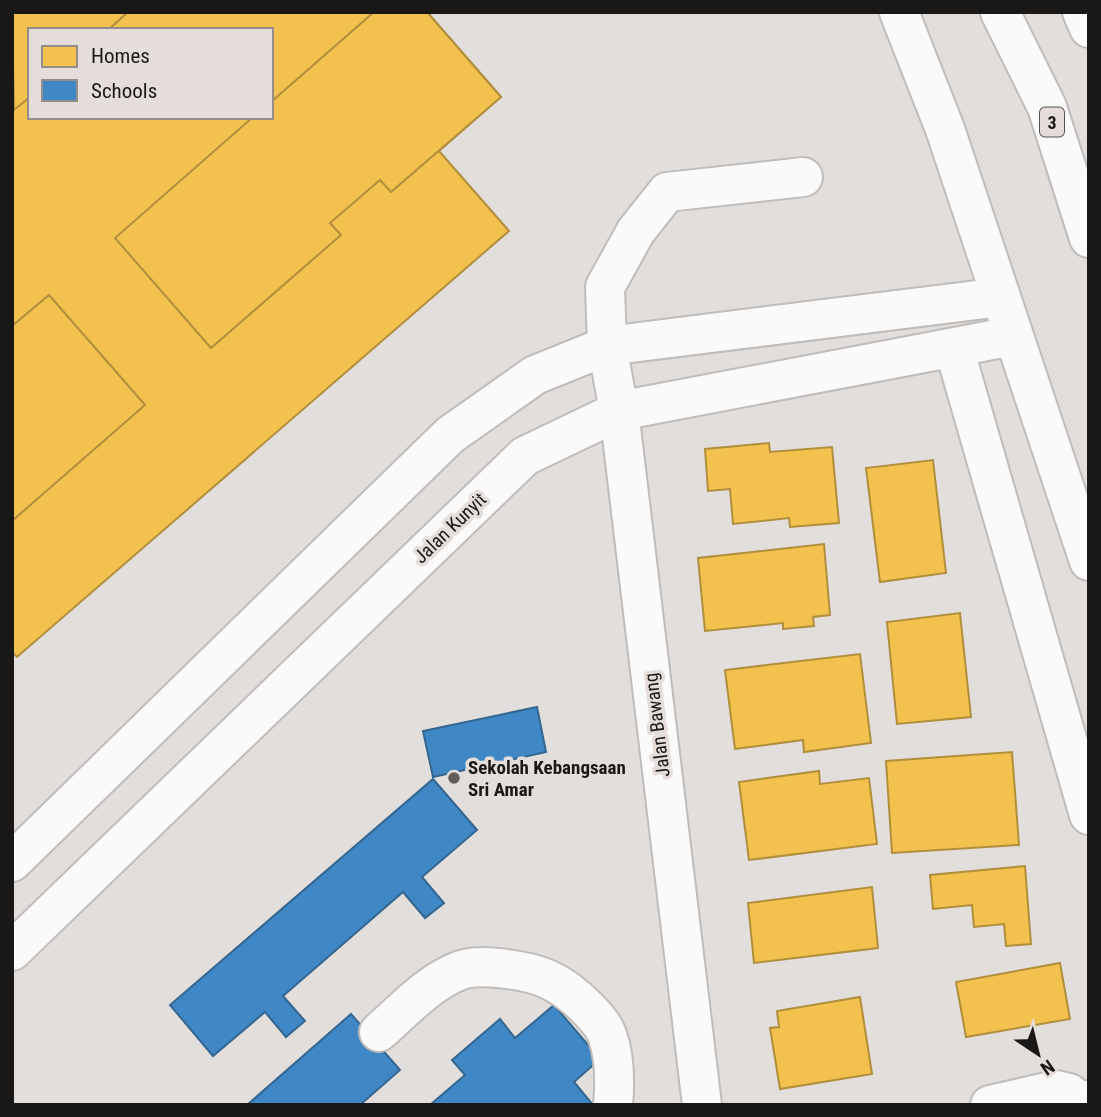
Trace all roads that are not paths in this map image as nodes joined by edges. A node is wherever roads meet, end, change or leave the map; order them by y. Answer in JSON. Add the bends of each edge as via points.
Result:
{"nodes":[{"id":1,"x":899,"y":12,"type":"edge"},
{"id":2,"x":1000,"y":12,"type":"edge"},
{"id":3,"x":1082,"y":12,"type":"edge"},
{"id":4,"x":1089,"y":28,"type":"edge"},
{"id":5,"x":803,"y":177,"type":"dead end"},
{"id":6,"x":1089,"y":238,"type":"edge"},
{"id":7,"x":1001,"y":297,"type":"junction"},
{"id":8,"x":1013,"y":336,"type":"junction"},
{"id":9,"x":607,"y":346,"type":"junction"},
{"id":10,"x":954,"y":348,"type":"junction"},
{"id":11,"x":619,"y":411,"type":"junction"},
{"id":12,"x":1089,"y":561,"type":"edge"},
{"id":13,"x":1089,"y":815,"type":"edge"},
{"id":14,"x":12,"y":862,"type":"edge"},
{"id":15,"x":12,"y":951,"type":"edge"},
{"id":16,"x":379,"y":1032,"type":"dead end"},
{"id":17,"x":1089,"y":1100,"type":"edge"},
{"id":18,"x":613,"y":1105,"type":"edge"},
{"id":19,"x":702,"y":1105,"type":"edge"},
{"id":20,"x":990,"y":1105,"type":"edge"}],
"edges":[{"from":1,"to":7,"type":"main road","via":[[945,129]]},
{"from":2,"to":6,"type":"main road","number":"3","via":[[1047,107]]},
{"from":3,"to":4,"type":"main road"},
{"from":5,"to":9,"type":"main road","name":"Jalan Bawang","via":[[667,192],[636,231],[605,287]]},
{"from":7,"to":8,"type":"main road"},
{"from":7,"to":9,"type":"main road"},
{"from":8,"to":10,"type":"main road","name":"Jalan Kunyit"},
{"from":8,"to":12,"type":"main road"},
{"from":9,"to":11,"type":"main road","name":"Jalan Bawang"},
{"from":9,"to":14,"type":"main road","via":[[535,375],[450,435]]},
{"from":10,"to":11,"type":"main road","name":"Jalan Kunyit"},
{"from":10,"to":13,"type":"main road"},
{"from":11,"to":15,"type":"main road","name":"Jalan Kunyit","via":[[525,456]]},
{"from":11,"to":19,"type":"main road","name":"Jalan Bawang"},
{"from":16,"to":18,"type":"main road","via":[[421,994],[462,970],[483,967],[547,977],[571,992],[607,1034]]},
{"from":17,"to":20,"type":"main road","via":[[1084,1105],[1056,1090]]}]}
